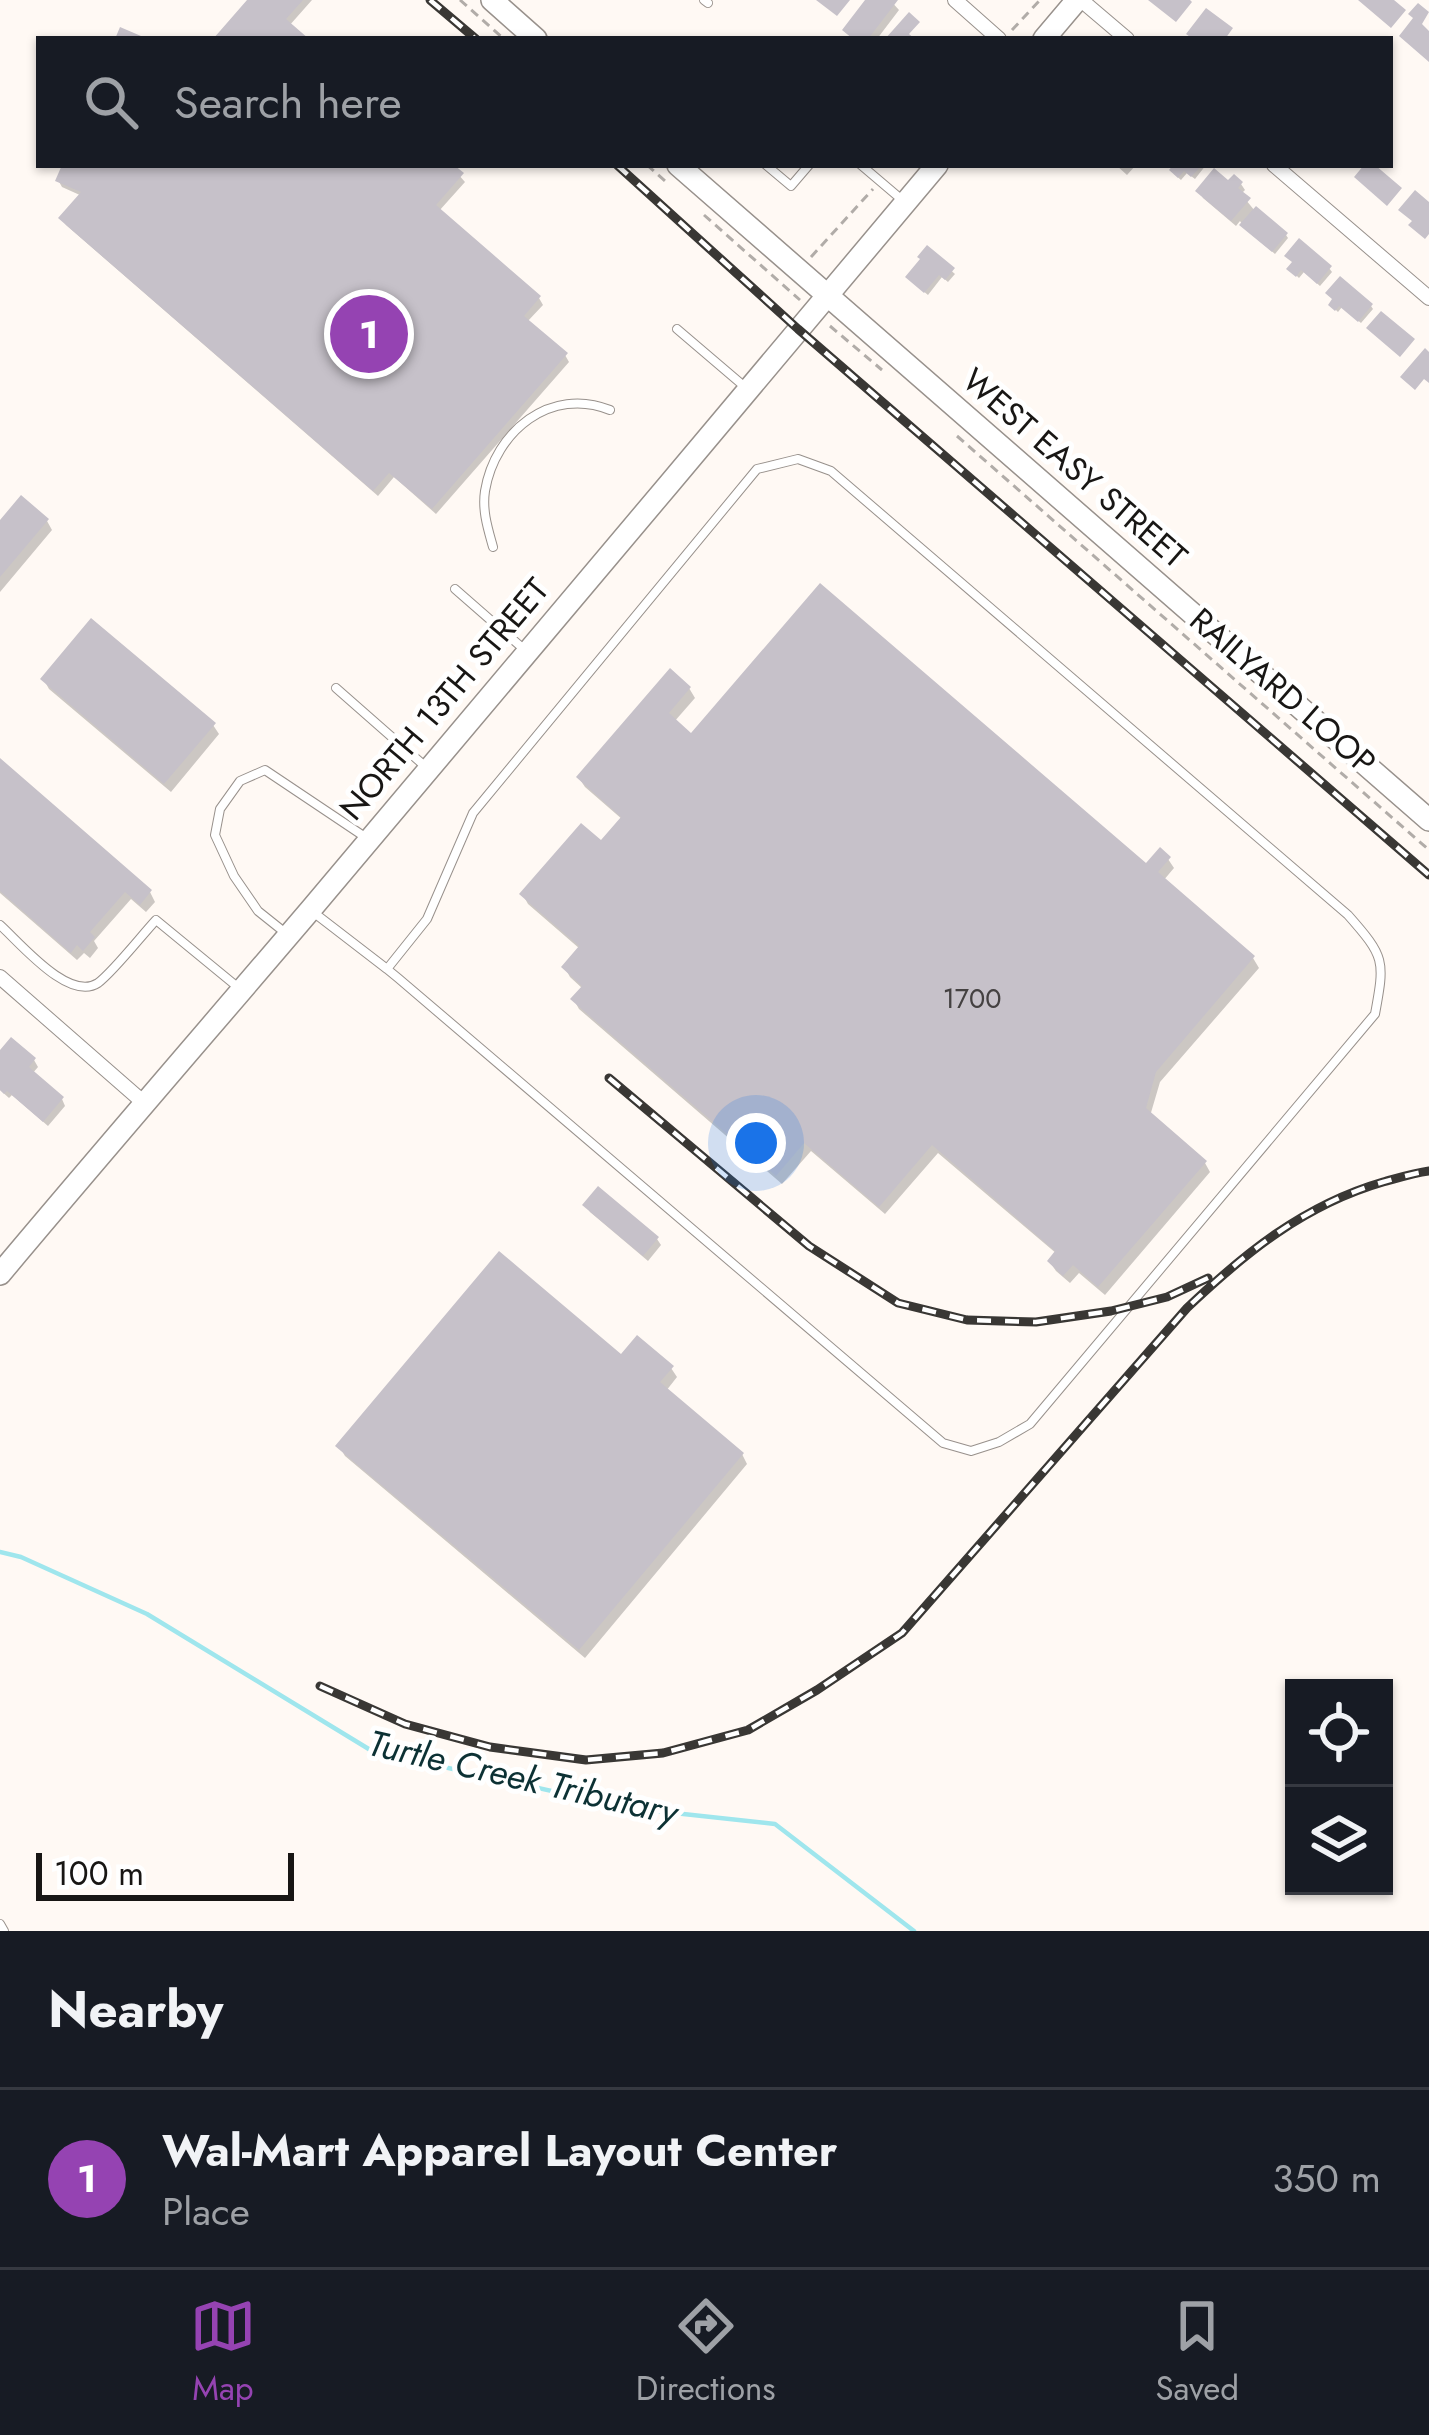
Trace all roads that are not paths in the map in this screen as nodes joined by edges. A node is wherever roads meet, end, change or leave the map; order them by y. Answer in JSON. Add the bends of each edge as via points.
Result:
{"nodes":[{"id":1,"x":492,"y":0,"type":"edge"},
{"id":2,"x":955,"y":0,"type":"edge"},
{"id":3,"x":1079,"y":0,"type":"edge"},
{"id":4,"x":533,"y":36,"type":"edge"},
{"id":5,"x":996,"y":36,"type":"edge"},
{"id":6,"x":1047,"y":36,"type":"edge"},
{"id":7,"x":1122,"y":36,"type":"edge"},
{"id":8,"x":770,"y":168,"type":"edge"},
{"id":9,"x":806,"y":168,"type":"edge"},
{"id":10,"x":864,"y":168,"type":"edge"},
{"id":11,"x":934,"y":168,"type":"edge"},
{"id":12,"x":1277,"y":168,"type":"edge"},
{"id":13,"x":677,"y":170,"type":"edge"},
{"id":14,"x":905,"y":202,"type":"junction"},
{"id":15,"x":827,"y":295,"type":"junction"},
{"id":16,"x":1429,"y":298,"type":"edge"},
{"id":17,"x":677,"y":329,"type":"dead end"},
{"id":18,"x":746,"y":388,"type":"junction"},
{"id":19,"x":610,"y":410,"type":"dead end"},
{"id":20,"x":493,"y":548,"type":"dead end"},
{"id":21,"x":455,"y":590,"type":"dead end"},
{"id":22,"x":527,"y":652,"type":"junction"},
{"id":23,"x":336,"y":688,"type":"dead end"},
{"id":24,"x":428,"y":770,"type":"junction"},
{"id":25,"x":1429,"y":820,"type":"edge"},
{"id":26,"x":369,"y":839,"type":"junction"},
{"id":27,"x":310,"y":910,"type":"junction"},
{"id":28,"x":0,"y":925,"type":"edge"},
{"id":29,"x":288,"y":935,"type":"junction"},
{"id":30,"x":386,"y":969,"type":"junction"},
{"id":31,"x":0,"y":977,"type":"edge"},
{"id":32,"x":241,"y":990,"type":"junction"},
{"id":33,"x":143,"y":1102,"type":"junction"},
{"id":34,"x":0,"y":1274,"type":"edge"}],
"edges":[{"from":1,"to":4,"type":"main road"},
{"from":2,"to":5,"type":"street"},
{"from":3,"to":6,"type":"main road"},
{"from":3,"to":7,"type":"street"},
{"from":8,"to":9,"type":"lane","via":[[791,186]]},
{"from":10,"to":14,"type":"lane"},
{"from":11,"to":14,"type":"main road","name":"NORTH 13TH STREET"},
{"from":12,"to":16,"type":"street"},
{"from":13,"to":15,"type":"main road","name":"WEST EASY STREET"},
{"from":14,"to":15,"type":"main road","name":"NORTH 13TH STREET"},
{"from":15,"to":18,"type":"main road","name":"NORTH 13TH STREET"},
{"from":15,"to":25,"type":"main road","name":"WEST EASY STREET"},
{"from":17,"to":18,"type":"lane"},
{"from":18,"to":22,"type":"main road","name":"NORTH 13TH STREET"},
{"from":19,"to":20,"type":"lane","via":[[589,402],[550,407],[510,437],[485,492]]},
{"from":21,"to":22,"type":"lane"},
{"from":22,"to":24,"type":"main road","name":"NORTH 13TH STREET"},
{"from":23,"to":24,"type":"lane"},
{"from":24,"to":26,"type":"main road","name":"NORTH 13TH STREET"},
{"from":26,"to":27,"type":"main road","name":"NORTH 13TH STREET"},
{"from":26,"to":29,"type":"lane","via":[[265,770],[240,782],[220,809],[215,835],[258,911]]},
{"from":27,"to":29,"type":"main road","name":"NORTH 13TH STREET"},
{"from":27,"to":30,"type":"lane"},
{"from":28,"to":32,"type":"lane","via":[[77,988],[97,984],[156,920]]},
{"from":29,"to":32,"type":"main road","name":"NORTH 13TH STREET"},
{"from":30,"to":30,"type":"lane","via":[[943,1443],[971,1451],[1030,1424],[1375,1014],[1382,974],[1375,945],[1348,915],[831,471],[797,459],[757,469],[473,813],[427,920]]},
{"from":31,"to":33,"type":"street"},
{"from":32,"to":33,"type":"main road","name":"NORTH 13TH STREET"},
{"from":33,"to":34,"type":"main road","name":"NORTH 13TH STREET"}]}
